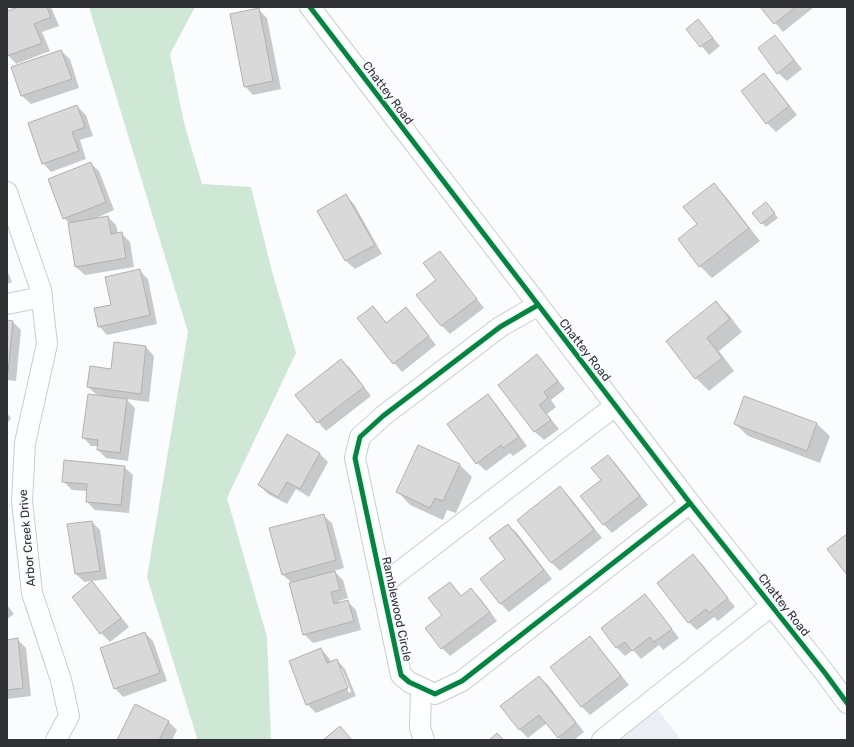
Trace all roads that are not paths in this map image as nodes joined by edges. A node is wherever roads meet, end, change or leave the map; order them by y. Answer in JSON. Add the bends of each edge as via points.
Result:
{"nodes":[{"id":1,"x":310,"y":7,"type":"edge"},
{"id":2,"x":7,"y":192,"type":"edge"},
{"id":3,"x":42,"y":297,"type":"junction"},
{"id":4,"x":7,"y":304,"type":"edge"},
{"id":5,"x":538,"y":305,"type":"junction"},
{"id":6,"x":615,"y":406,"type":"junction"},
{"id":7,"x":690,"y":503,"type":"junction"},
{"id":8,"x":15,"y":504,"type":"edge"},
{"id":9,"x":382,"y":585,"type":"junction"},
{"id":10,"x":772,"y":606,"type":"junction"},
{"id":11,"x":421,"y":688,"type":"junction"},
{"id":12,"x":847,"y":703,"type":"edge"},
{"id":13,"x":56,"y":740,"type":"edge"},
{"id":14,"x":424,"y":740,"type":"edge"},
{"id":15,"x":602,"y":740,"type":"edge"}],
"edges":[{"from":1,"to":5,"type":"street","name":"Chattey Road"},
{"from":2,"to":3,"type":"street","name":"Arbor Creek Drive"},
{"from":3,"to":4,"type":"street"},
{"from":3,"to":8,"type":"street","name":"Arbor Creek Drive","via":[[47,344],[25,443]]},
{"from":5,"to":6,"type":"street","name":"Chattey Road"},
{"from":5,"to":9,"type":"street","name":"Ramblewood Circle","via":[[500,327],[383,416],[360,437],[355,458]]},
{"from":6,"to":7,"type":"street","name":"Chattey Road"},
{"from":6,"to":9,"type":"street"},
{"from":7,"to":10,"type":"street","name":"Chattey Road"},
{"from":7,"to":11,"type":"street","name":"Ramblewood Circle","via":[[462,681],[434,694]]},
{"from":8,"to":13,"type":"street","name":"Arbor Creek Drive","via":[[32,593],[61,680],[69,716]]},
{"from":9,"to":11,"type":"street","name":"Ramblewood Circle","via":[[401,674]]},
{"from":10,"to":12,"type":"street","name":"Chattey Road"},
{"from":10,"to":15,"type":"street"},
{"from":11,"to":14,"type":"street","via":[[420,728]]}]}
